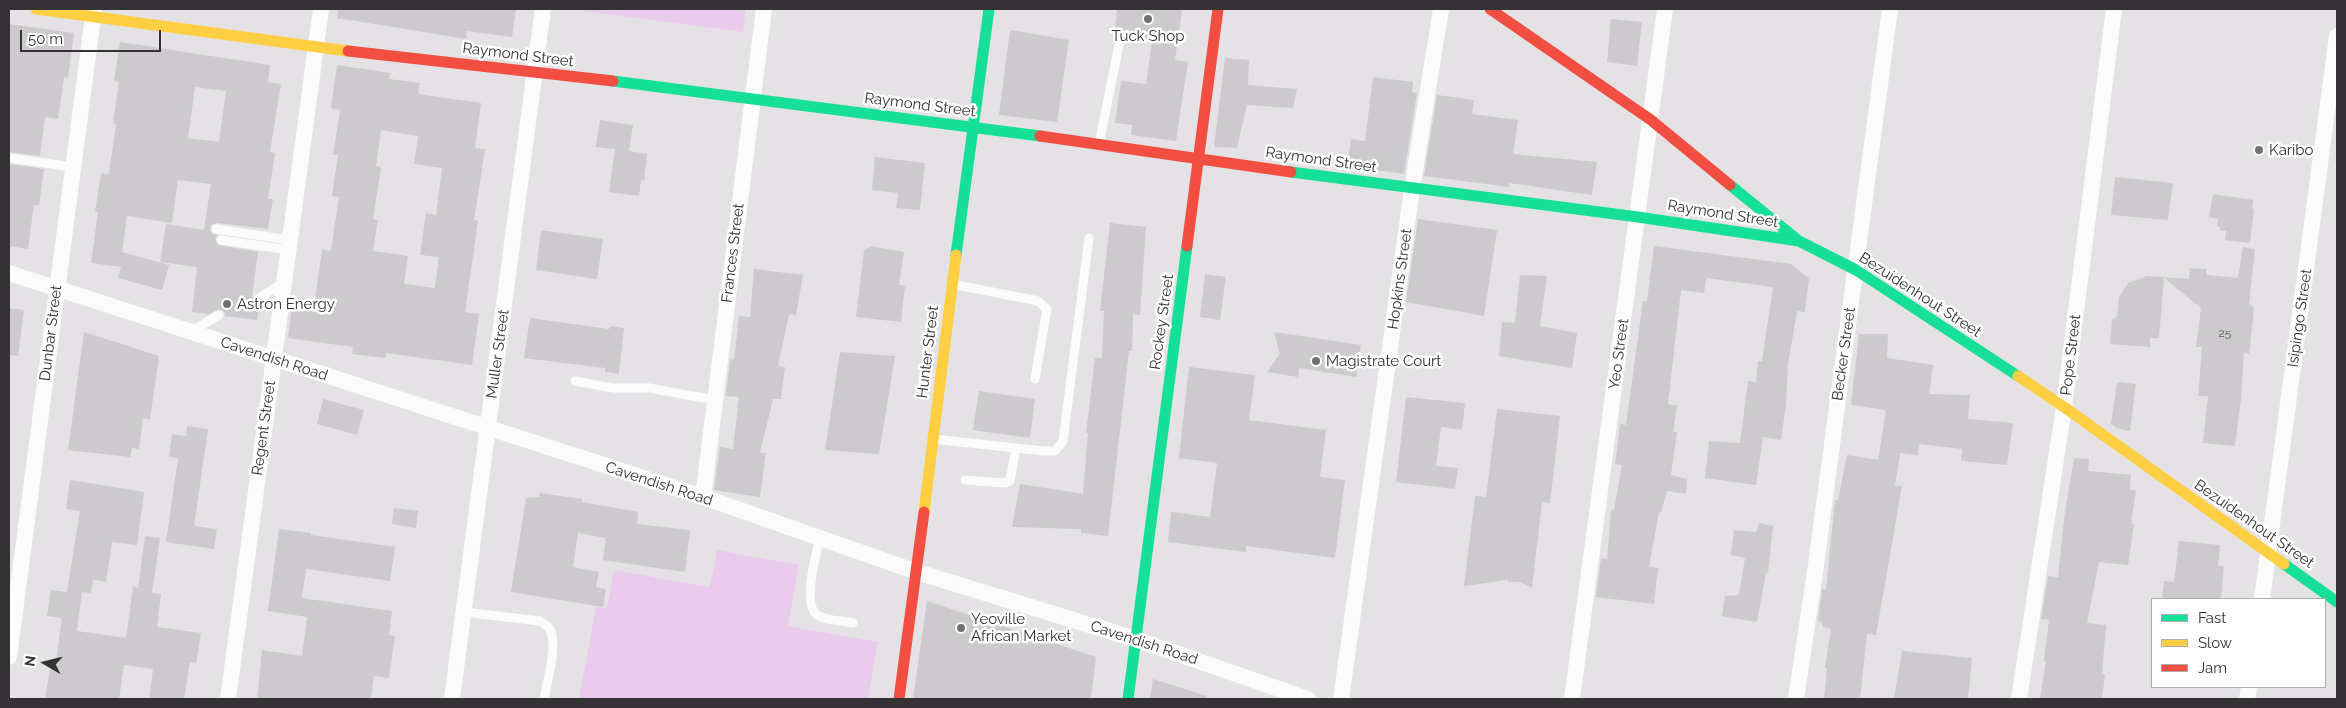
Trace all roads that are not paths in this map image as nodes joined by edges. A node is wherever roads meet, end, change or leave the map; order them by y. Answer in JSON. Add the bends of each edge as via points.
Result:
{"nodes":[{"id":1,"x":36,"y":9,"type":"edge"},
{"id":2,"x":321,"y":9,"type":"edge"},
{"id":3,"x":544,"y":9,"type":"edge"},
{"id":4,"x":764,"y":9,"type":"edge"},
{"id":5,"x":990,"y":9,"type":"edge"},
{"id":6,"x":1218,"y":9,"type":"edge"},
{"id":7,"x":1441,"y":9,"type":"edge"},
{"id":8,"x":1490,"y":9,"type":"edge"},
{"id":9,"x":1666,"y":9,"type":"edge"},
{"id":10,"x":1890,"y":9,"type":"edge"},
{"id":11,"x":2114,"y":9,"type":"edge"},
{"id":12,"x":93,"y":12,"type":"edge"},
{"id":13,"x":2337,"y":36,"type":"edge"},
{"id":14,"x":1119,"y":45,"type":"dead end"},
{"id":15,"x":316,"y":47,"type":"junction"},
{"id":16,"x":535,"y":72,"type":"junction"},
{"id":17,"x":752,"y":99,"type":"junction"},
{"id":18,"x":1651,"y":120,"type":"junction"},
{"id":19,"x":973,"y":126,"type":"junction"},
{"id":20,"x":1098,"y":144,"type":"junction"},
{"id":21,"x":9,"y":158,"type":"edge"},
{"id":22,"x":1199,"y":158,"type":"junction"},
{"id":23,"x":73,"y":167,"type":"junction"},
{"id":24,"x":1412,"y":189,"type":"junction"},
{"id":25,"x":1638,"y":217,"type":"junction"},
{"id":26,"x":216,"y":229,"type":"dead end"},
{"id":27,"x":1090,"y":238,"type":"dead end"},
{"id":28,"x":221,"y":240,"type":"dead end"},
{"id":29,"x":1799,"y":241,"type":"junction"},
{"id":30,"x":289,"y":245,"type":"junction"},
{"id":31,"x":1856,"y":270,"type":"junction"},
{"id":32,"x":9,"y":274,"type":"edge"},
{"id":33,"x":284,"y":282,"type":"junction"},
{"id":34,"x":952,"y":284,"type":"junction"},
{"id":35,"x":57,"y":289,"type":"junction"},
{"id":36,"x":259,"y":298,"type":"dead end"},
{"id":37,"x":219,"y":315,"type":"dead end"},
{"id":38,"x":190,"y":332,"type":"junction"},
{"id":39,"x":274,"y":359,"type":"junction"},
{"id":40,"x":1035,"y":379,"type":"dead end"},
{"id":41,"x":575,"y":381,"type":"dead end"},
{"id":42,"x":715,"y":400,"type":"junction"},
{"id":43,"x":2064,"y":407,"type":"junction"},
{"id":44,"x":488,"y":429,"type":"junction"},
{"id":45,"x":932,"y":439,"type":"junction"},
{"id":46,"x":1016,"y":448,"type":"junction"},
{"id":47,"x":965,"y":480,"type":"dead end"},
{"id":48,"x":703,"y":498,"type":"junction"},
{"id":49,"x":820,"y":538,"type":"junction"},
{"id":50,"x":2269,"y":554,"type":"junction"},
{"id":51,"x":917,"y":572,"type":"junction"},
{"id":52,"x":2262,"y":598,"type":"edge"},
{"id":53,"x":2337,"y":602,"type":"edge"},
{"id":54,"x":464,"y":612,"type":"junction"},
{"id":55,"x":853,"y":623,"type":"dead end"},
{"id":56,"x":1135,"y":639,"type":"junction"},
{"id":57,"x":9,"y":657,"type":"edge"},
{"id":58,"x":228,"y":699,"type":"edge"},
{"id":59,"x":452,"y":699,"type":"edge"},
{"id":60,"x":544,"y":699,"type":"edge"},
{"id":61,"x":899,"y":699,"type":"edge"},
{"id":62,"x":1128,"y":699,"type":"edge"},
{"id":63,"x":1308,"y":699,"type":"edge"},
{"id":64,"x":1341,"y":699,"type":"edge"},
{"id":65,"x":1572,"y":699,"type":"edge"},
{"id":66,"x":1796,"y":699,"type":"edge"},
{"id":67,"x":2019,"y":699,"type":"edge"}],
"edges":[{"from":1,"to":12,"type":"street","name":"Raymond Street"},
{"from":2,"to":15,"type":"street","name":"Regent Street"},
{"from":3,"to":16,"type":"street","name":"Muller Street"},
{"from":4,"to":17,"type":"street","name":"Frances Street"},
{"from":5,"to":19,"type":"street","name":"Hunter Street"},
{"from":6,"to":22,"type":"street","name":"Rockey Street"},
{"from":7,"to":24,"type":"street","name":"Hopkins Street"},
{"from":8,"to":18,"type":"street","name":"Bezuidenhout Street"},
{"from":9,"to":18,"type":"street","name":"Yeo Street"},
{"from":10,"to":31,"type":"street","name":"Becker Street"},
{"from":11,"to":43,"type":"street","name":"Pope Street"},
{"from":12,"to":15,"type":"street","name":"Raymond Street"},
{"from":12,"to":23,"type":"street","name":"Dunbar Street"},
{"from":13,"to":50,"type":"street","name":"Isipingo Street"},
{"from":14,"to":20,"type":"lane"},
{"from":15,"to":16,"type":"street","name":"Raymond Street"},
{"from":15,"to":30,"type":"street","name":"Regent Street"},
{"from":16,"to":17,"type":"street","name":"Raymond Street"},
{"from":16,"to":44,"type":"street","name":"Muller Street"},
{"from":17,"to":19,"type":"street","name":"Raymond Street"},
{"from":17,"to":42,"type":"street","name":"Frances Street"},
{"from":18,"to":25,"type":"street","name":"Yeo Street"},
{"from":18,"to":29,"type":"street","name":"Bezuidenhout Street"},
{"from":19,"to":20,"type":"street","name":"Raymond Street"},
{"from":19,"to":34,"type":"street","name":"Hunter Street"},
{"from":20,"to":22,"type":"street","name":"Raymond Street"},
{"from":21,"to":23,"type":"lane"},
{"from":22,"to":24,"type":"street","name":"Raymond Street"},
{"from":22,"to":56,"type":"street","name":"Rockey Street"},
{"from":23,"to":35,"type":"street","name":"Dunbar Street"},
{"from":24,"to":25,"type":"street","name":"Raymond Street"},
{"from":24,"to":64,"type":"street","name":"Hopkins Street"},
{"from":25,"to":29,"type":"street","name":"Raymond Street"},
{"from":25,"to":65,"type":"street","name":"Yeo Street"},
{"from":26,"to":30,"type":"lane"},
{"from":27,"to":46,"type":"lane","via":[[1064,441],[1055,451]]},
{"from":28,"to":30,"type":"lane"},
{"from":29,"to":31,"type":"street","name":"Bezuidenhout Street"},
{"from":30,"to":33,"type":"street","name":"Regent Street"},
{"from":31,"to":43,"type":"street","name":"Bezuidenhout Street"},
{"from":31,"to":66,"type":"street","name":"Becker Street"},
{"from":32,"to":35,"type":"street","name":"Cavendish Road"},
{"from":33,"to":36,"type":"lane"},
{"from":33,"to":39,"type":"street","name":"Regent Street"},
{"from":34,"to":40,"type":"lane","via":[[1038,301],[1047,309]]},
{"from":34,"to":45,"type":"street","name":"Hunter Street"},
{"from":35,"to":38,"type":"street","name":"Cavendish Road"},
{"from":35,"to":57,"type":"street","name":"Dunbar Street"},
{"from":37,"to":38,"type":"lane"},
{"from":38,"to":39,"type":"street","name":"Cavendish Road"},
{"from":39,"to":44,"type":"street","name":"Cavendish Road"},
{"from":39,"to":58,"type":"street","name":"Regent Street"},
{"from":41,"to":42,"type":"lane","via":[[614,388],[650,388]]},
{"from":42,"to":48,"type":"street","name":"Frances Street"},
{"from":43,"to":50,"type":"street","name":"Bezuidenhout Street"},
{"from":43,"to":67,"type":"street","name":"Pope Street"},
{"from":44,"to":48,"type":"street","name":"Cavendish Road"},
{"from":44,"to":54,"type":"street","name":"Muller Street"},
{"from":45,"to":46,"type":"lane"},
{"from":45,"to":51,"type":"street","name":"Hunter Street"},
{"from":46,"to":47,"type":"lane","via":[[1010,481]]},
{"from":48,"to":49,"type":"street","name":"Cavendish Road"},
{"from":49,"to":51,"type":"street","name":"Cavendish Road"},
{"from":49,"to":55,"type":"lane","via":[[812,575],[811,608],[819,617]]},
{"from":50,"to":52,"type":"street","name":"Isipingo Street"},
{"from":50,"to":53,"type":"street","name":"Bezuidenhout Street"},
{"from":51,"to":56,"type":"street","name":"Cavendish Road"},
{"from":51,"to":61,"type":"street","name":"Hunter Street"},
{"from":54,"to":59,"type":"street","name":"Muller Street"},
{"from":54,"to":60,"type":"lane","via":[[540,621],[547,625],[552,646]]},
{"from":56,"to":62,"type":"street","name":"Rockey Street"},
{"from":56,"to":63,"type":"street","name":"Cavendish Road"}]}
